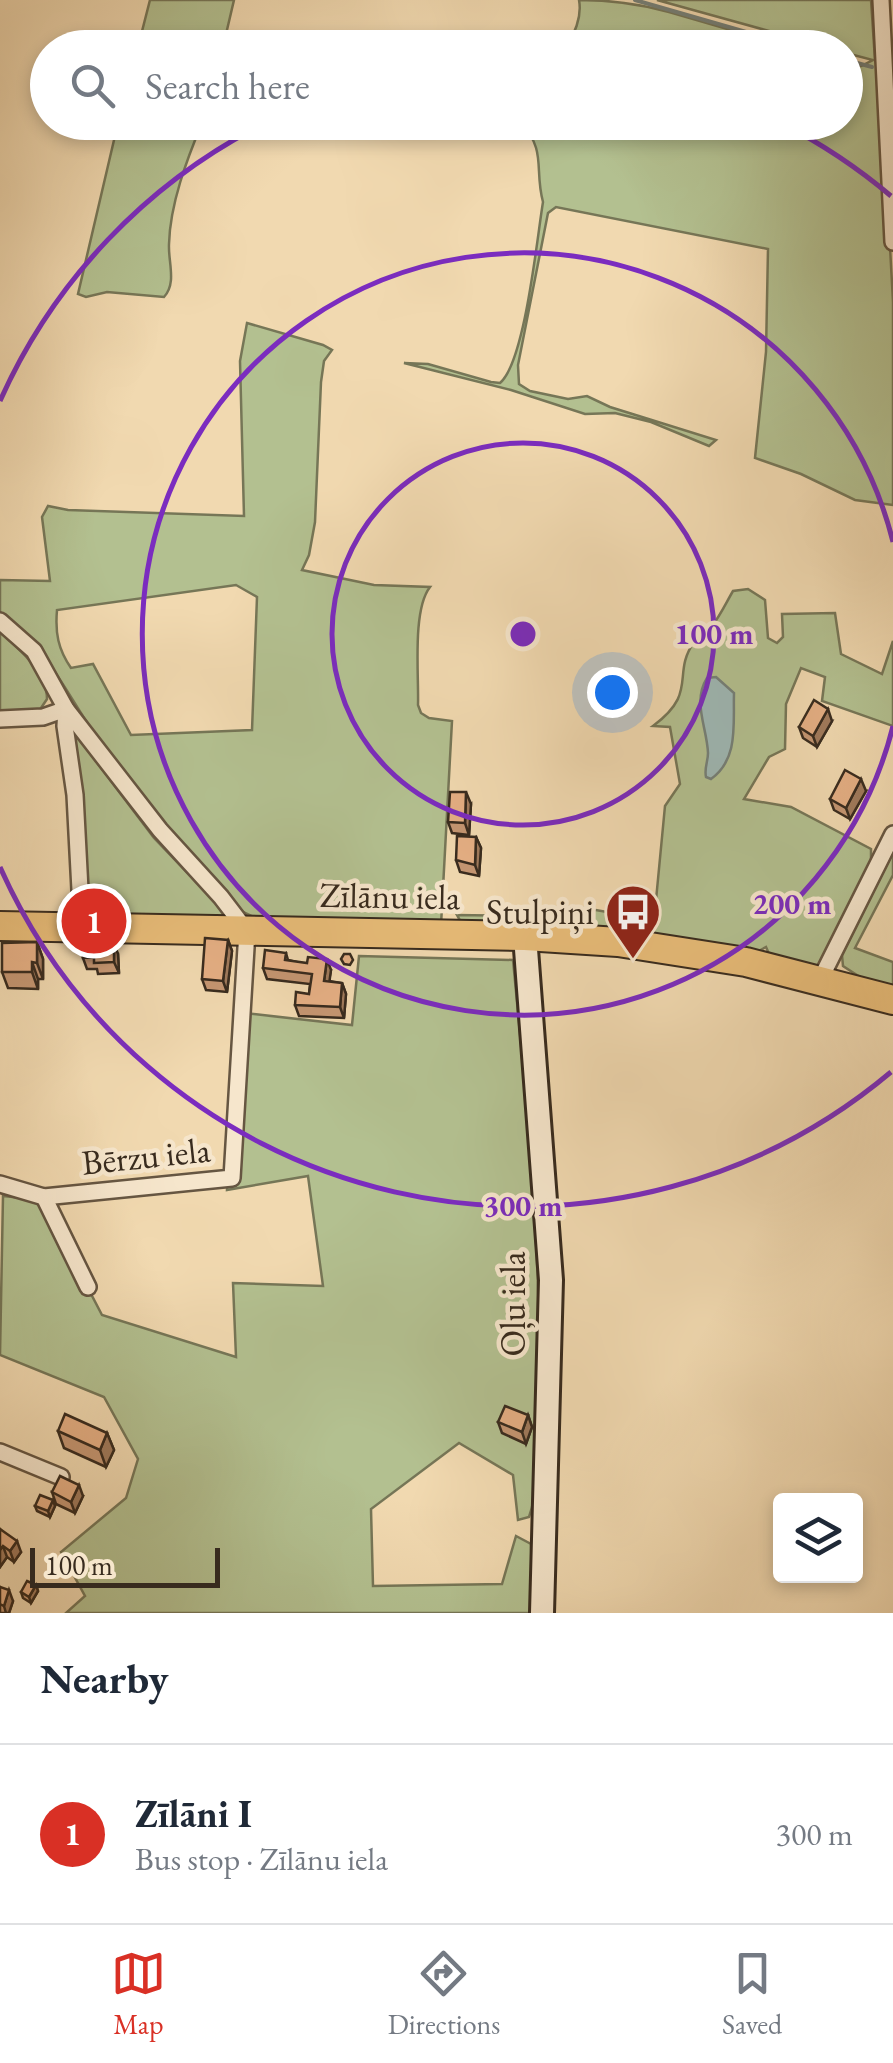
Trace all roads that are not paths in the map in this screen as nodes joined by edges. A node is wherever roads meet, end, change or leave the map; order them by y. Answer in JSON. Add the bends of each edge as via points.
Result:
{"nodes":[{"id":1,"x":880,"y":0,"type":"edge"},
{"id":2,"x":893,"y":242,"type":"edge"},
{"id":3,"x":0,"y":621,"type":"edge"},
{"id":4,"x":66,"y":710,"type":"junction"},
{"id":5,"x":0,"y":719,"type":"edge"},
{"id":6,"x":893,"y":834,"type":"edge"},
{"id":7,"x":0,"y":926,"type":"edge"},
{"id":8,"x":82,"y":928,"type":"junction"},
{"id":9,"x":247,"y":931,"type":"junction"},
{"id":10,"x":526,"y":936,"type":"junction"},
{"id":11,"x":820,"y":980,"type":"junction"},
{"id":12,"x":893,"y":1000,"type":"edge"},
{"id":13,"x":0,"y":1184,"type":"edge"},
{"id":14,"x":44,"y":1197,"type":"junction"},
{"id":15,"x":88,"y":1287,"type":"dead end"},
{"id":16,"x":0,"y":1452,"type":"edge"},
{"id":17,"x":61,"y":1478,"type":"edge"},
{"id":18,"x":542,"y":1613,"type":"edge"}],
"edges":[{"from":1,"to":2,"type":"street"},
{"from":3,"to":4,"type":"street","via":[[34,651]]},
{"from":4,"to":5,"type":"street"},
{"from":4,"to":8,"type":"street"},
{"from":4,"to":9,"type":"street"},
{"from":6,"to":11,"type":"street"},
{"from":7,"to":8,"type":"highway","name":"Zīlānu iela"},
{"from":8,"to":9,"type":"highway","name":"Zīlānu iela"},
{"from":9,"to":10,"type":"highway","name":"Zīlānu iela"},
{"from":9,"to":14,"type":"street","name":"Bērzu iela","via":[[232,1178]]},
{"from":10,"to":11,"type":"highway","name":"Zīlānu iela","via":[[693,952]]},
{"from":10,"to":18,"type":"street","name":"Oļu iela","via":[[551,1280]]},
{"from":11,"to":12,"type":"highway","name":"Zīlānu iela"},
{"from":13,"to":14,"type":"street","name":"Bērzu iela"},
{"from":14,"to":15,"type":"street"},
{"from":16,"to":17,"type":"street"}]}
